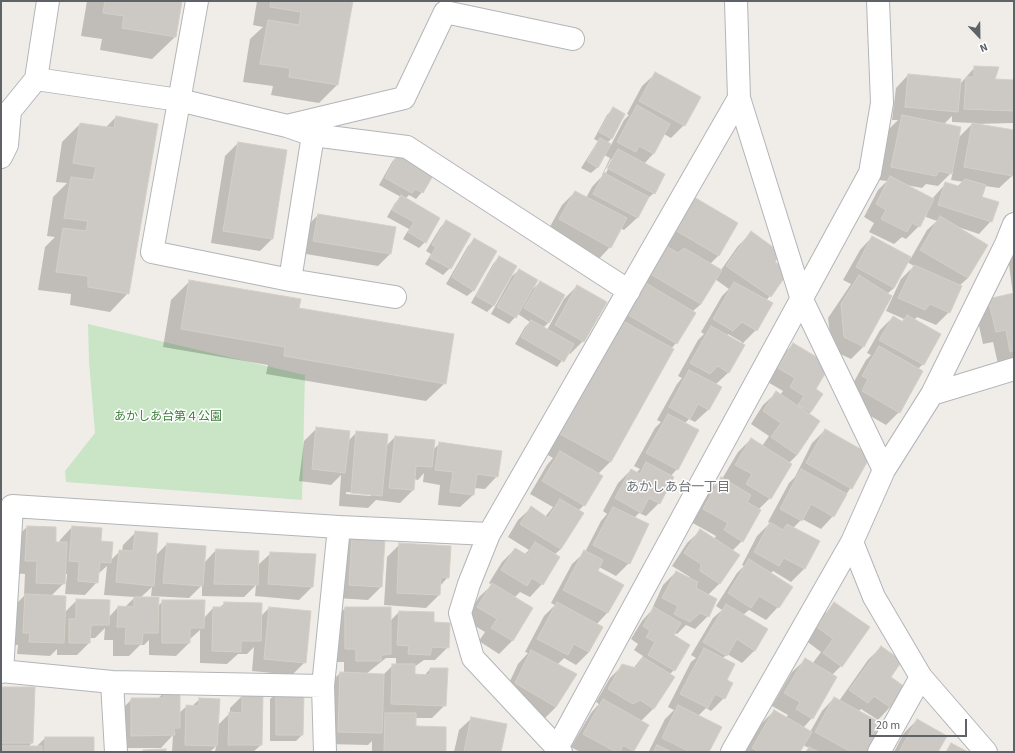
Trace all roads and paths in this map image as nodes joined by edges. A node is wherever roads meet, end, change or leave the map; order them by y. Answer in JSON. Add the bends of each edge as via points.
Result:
{"nodes":[{"id":1,"x":48,"y":1,"type":"edge"},
{"id":2,"x":197,"y":1,"type":"edge"},
{"id":3,"x":736,"y":1,"type":"edge"},
{"id":4,"x":878,"y":1,"type":"edge"},
{"id":5,"x":573,"y":39,"type":"dead end"},
{"id":6,"x":36,"y":79,"type":"junction"},
{"id":7,"x":739,"y":98,"type":"junction"},
{"id":8,"x":178,"y":100,"type":"junction"},
{"id":9,"x":6,"y":113,"type":"edge"},
{"id":10,"x":287,"y":126,"type":"junction"},
{"id":11,"x":313,"y":136,"type":"junction"},
{"id":12,"x":1,"y":157,"type":"edge"},
{"id":13,"x":1014,"y":224,"type":"edge"},
{"id":14,"x":290,"y":280,"type":"junction"},
{"id":15,"x":629,"y":291,"type":"junction"},
{"id":16,"x":395,"y":297,"type":"dead end"},
{"id":17,"x":802,"y":300,"type":"junction"},
{"id":18,"x":1014,"y":369,"type":"edge"},
{"id":19,"x":932,"y":394,"type":"junction"},
{"id":20,"x":884,"y":470,"type":"junction"},
{"id":21,"x":339,"y":527,"type":"junction"},
{"id":22,"x":489,"y":534,"type":"junction"},
{"id":23,"x":852,"y":542,"type":"junction"},
{"id":24,"x":2,"y":671,"type":"edge"},
{"id":25,"x":921,"y":677,"type":"junction"},
{"id":26,"x":112,"y":682,"type":"junction"},
{"id":27,"x":323,"y":686,"type":"junction"},
{"id":28,"x":559,"y":750,"type":"edge"},
{"id":29,"x":116,"y":752,"type":"edge"},
{"id":30,"x":325,"y":752,"type":"edge"},
{"id":31,"x":732,"y":752,"type":"edge"},
{"id":32,"x":879,"y":752,"type":"edge"},
{"id":33,"x":986,"y":752,"type":"edge"}],
"edges":[{"from":1,"to":6,"type":"street"},
{"from":2,"to":8,"type":"street"},
{"from":3,"to":7,"type":"street"},
{"from":4,"to":17,"type":"street","via":[[882,104],[870,173]]},
{"from":5,"to":10,"type":"street","via":[[445,12],[404,98]]},
{"from":6,"to":8,"type":"street"},
{"from":6,"to":9,"type":"street"},
{"from":7,"to":15,"type":"street"},
{"from":7,"to":17,"type":"street"},
{"from":8,"to":10,"type":"street"},
{"from":8,"to":14,"type":"street","via":[[152,252]]},
{"from":9,"to":12,"type":"street","via":[[7,145]]},
{"from":10,"to":11,"type":"street"},
{"from":11,"to":14,"type":"street"},
{"from":11,"to":15,"type":"street","via":[[407,147]]},
{"from":13,"to":19,"type":"street"},
{"from":14,"to":16,"type":"street"},
{"from":15,"to":22,"type":"street"},
{"from":17,"to":20,"type":"street"},
{"from":17,"to":28,"type":"street"},
{"from":18,"to":19,"type":"street"},
{"from":19,"to":20,"type":"street"},
{"from":20,"to":23,"type":"street"},
{"from":21,"to":22,"type":"street"},
{"from":21,"to":24,"type":"street","via":[[12,506]]},
{"from":21,"to":27,"type":"street"},
{"from":22,"to":28,"type":"street","via":[[460,613],[473,658]]},
{"from":23,"to":25,"type":"street","via":[[874,597]]},
{"from":23,"to":31,"type":"street"},
{"from":24,"to":26,"type":"street"},
{"from":25,"to":32,"type":"street"},
{"from":25,"to":33,"type":"street"},
{"from":26,"to":27,"type":"street"},
{"from":26,"to":29,"type":"street"},
{"from":27,"to":30,"type":"street"}]}
